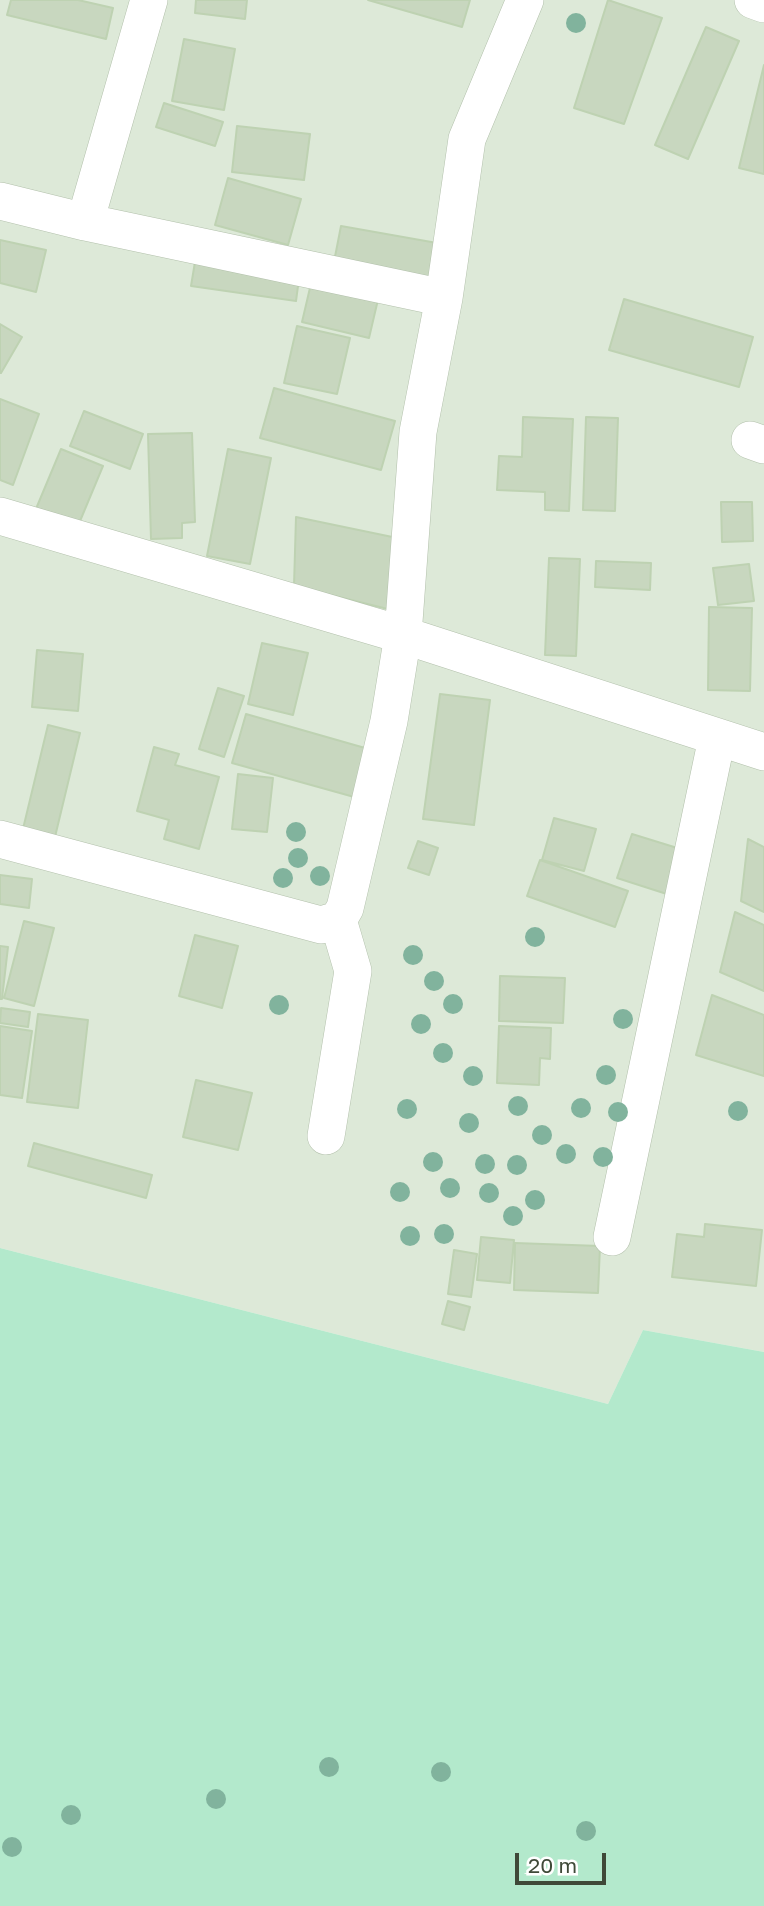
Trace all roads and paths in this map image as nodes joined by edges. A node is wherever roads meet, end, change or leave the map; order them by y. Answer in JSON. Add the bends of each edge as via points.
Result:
{"nodes":[{"id":1,"x":149,"y":0,"type":"edge"},
{"id":2,"x":525,"y":0,"type":"edge"},
{"id":3,"x":754,"y":0,"type":"edge"},
{"id":4,"x":764,"y":4,"type":"edge"},
{"id":5,"x":0,"y":201,"type":"edge"},
{"id":6,"x":85,"y":222,"type":"junction"},
{"id":7,"x":444,"y":298,"type":"junction"},
{"id":8,"x":0,"y":516,"type":"edge"},
{"id":9,"x":403,"y":635,"type":"junction"},
{"id":10,"x":717,"y":738,"type":"junction"},
{"id":11,"x":764,"y":752,"type":"edge"},
{"id":12,"x":0,"y":839,"type":"edge"},
{"id":13,"x":338,"y":920,"type":"junction"},
{"id":14,"x":326,"y":1136,"type":"dead end"},
{"id":15,"x":612,"y":1237,"type":"dead end"}],
"edges":[{"from":1,"to":6,"type":"street"},
{"from":2,"to":7,"type":"street","via":[[467,139]]},
{"from":3,"to":4,"type":"street"},
{"from":5,"to":6,"type":"street"},
{"from":6,"to":7,"type":"street"},
{"from":7,"to":9,"type":"street","via":[[418,432]]},
{"from":8,"to":9,"type":"street"},
{"from":9,"to":10,"type":"street"},
{"from":9,"to":13,"type":"street","via":[[390,721],[345,908]]},
{"from":10,"to":11,"type":"street"},
{"from":10,"to":15,"type":"street"},
{"from":12,"to":13,"type":"street","via":[[321,925]]},
{"from":13,"to":14,"type":"street","via":[[352,971]]}]}
